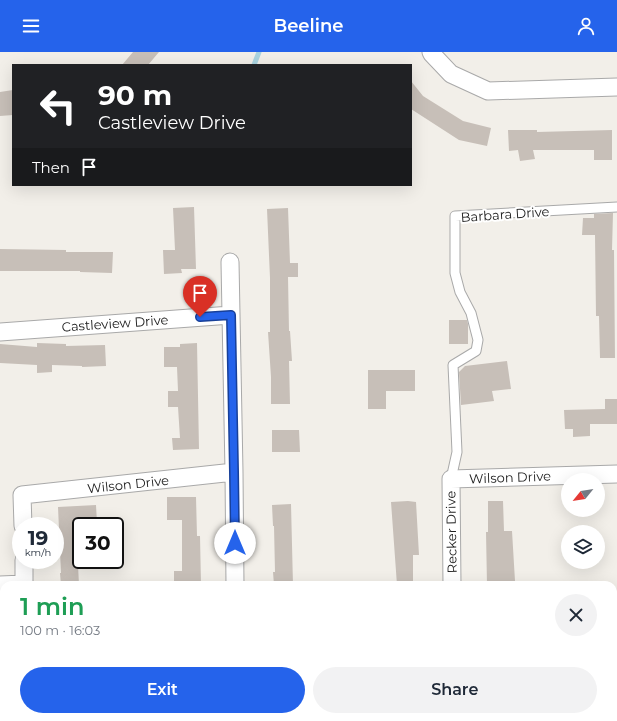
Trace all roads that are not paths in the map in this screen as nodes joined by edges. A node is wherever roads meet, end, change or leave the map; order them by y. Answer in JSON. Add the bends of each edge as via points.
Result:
{"nodes":[{"id":1,"x":431,"y":52,"type":"edge"},
{"id":2,"x":617,"y":87,"type":"edge"},
{"id":3,"x":617,"y":208,"type":"edge"},
{"id":4,"x":230,"y":262,"type":"dead end"},
{"id":5,"x":231,"y":315,"type":"junction"},
{"id":6,"x":0,"y":332,"type":"edge"},
{"id":7,"x":234,"y":472,"type":"junction"},
{"id":8,"x":617,"y":474,"type":"edge"},
{"id":9,"x":451,"y":479,"type":"junction"},
{"id":10,"x":23,"y":517,"type":"edge"},
{"id":11,"x":24,"y":569,"type":"edge"},
{"id":12,"x":24,"y":581,"type":"edge"},
{"id":13,"x":235,"y":581,"type":"edge"},
{"id":14,"x":452,"y":581,"type":"edge"}],
"edges":[{"from":1,"to":2,"type":"street","via":[[451,74],[488,91]]},
{"from":3,"to":9,"type":"lane","name":"Barbara Drive","via":[[455,216],[455,273],[460,292],[471,313],[478,340],[476,351],[453,365],[457,452]]},
{"from":4,"to":5,"type":"street"},
{"from":5,"to":6,"type":"street","name":"Castleview Drive"},
{"from":5,"to":7,"type":"street"},
{"from":7,"to":10,"type":"street","name":"Wilson Drive","via":[[22,495]]},
{"from":7,"to":13,"type":"street"},
{"from":8,"to":9,"type":"street","name":"Wilson Drive"},
{"from":9,"to":14,"type":"street","name":"Recker Drive"},
{"from":11,"to":12,"type":"street"}]}
